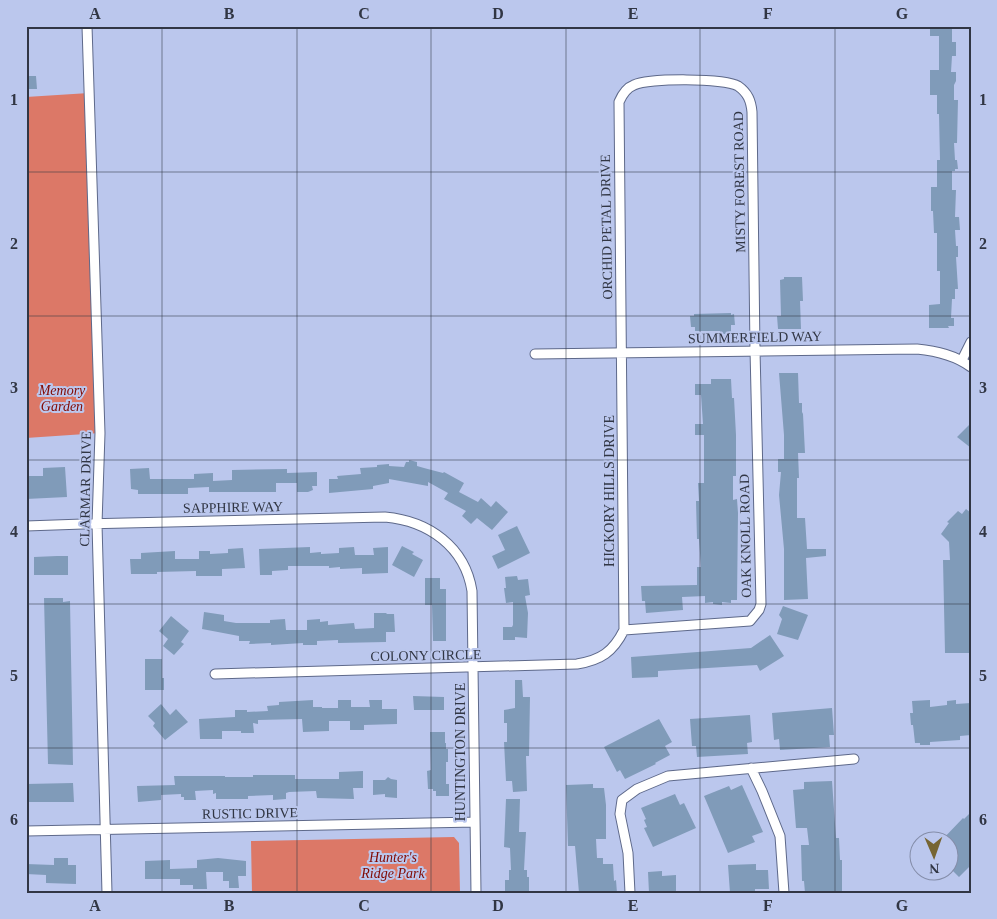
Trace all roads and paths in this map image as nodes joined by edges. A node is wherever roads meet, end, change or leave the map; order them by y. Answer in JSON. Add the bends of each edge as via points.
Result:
{"nodes":[{"id":1,"x":87,"y":26,"type":"edge"},
{"id":2,"x":619,"y":102,"type":"joint"},
{"id":3,"x":971,"y":342,"type":"edge"},
{"id":4,"x":755,"y":350,"type":"junction"},
{"id":5,"x":621,"y":352,"type":"junction"},
{"id":6,"x":536,"y":354,"type":"dead end"},
{"id":7,"x":962,"y":360,"type":"junction"},
{"id":8,"x":971,"y":367,"type":"edge"},
{"id":9,"x":97,"y":524,"type":"junction"},
{"id":10,"x":26,"y":526,"type":"edge"},
{"id":11,"x":436,"y":534,"type":"joint"},
{"id":12,"x":624,"y":630,"type":"junction"},
{"id":13,"x":474,"y":667,"type":"junction"},
{"id":14,"x":215,"y":674,"type":"dead end"},
{"id":15,"x":854,"y":759,"type":"dead end"},
{"id":16,"x":750,"y":768,"type":"junction"},
{"id":17,"x":475,"y":822,"type":"junction"},
{"id":18,"x":105,"y":830,"type":"junction"},
{"id":19,"x":26,"y":831,"type":"edge"},
{"id":20,"x":107,"y":893,"type":"edge"},
{"id":21,"x":476,"y":893,"type":"edge"},
{"id":22,"x":630,"y":893,"type":"edge"},
{"id":23,"x":784,"y":893,"type":"edge"}],
"edges":[{"from":1,"to":9,"type":"street","name":"CLARMAR DRIVE","via":[[100,433]]},
{"from":2,"to":4,"type":"street","name":"MISTY FOREST ROAD","via":[[630,87],[644,82],[716,80],[737,86],[749,97],[753,125]]},
{"from":2,"to":5,"type":"street","name":"ORCHID PETAL DRIVE"},
{"from":3,"to":7,"type":"street"},
{"from":4,"to":5,"type":"street","name":"SUMMERFIELD WAY"},
{"from":4,"to":7,"type":"street","name":"SUMMERFIELD WAY","via":[[917,349]]},
{"from":4,"to":12,"type":"street","name":"OAK KNOLL ROAD","via":[[759,610],[750,621],[741,623]]},
{"from":5,"to":6,"type":"street","name":"SUMMERFIELD WAY"},
{"from":5,"to":12,"type":"street","name":"HICKORY HILLS DRIVE"},
{"from":7,"to":8,"type":"street","name":"SUMMERFIELD WAY"},
{"from":9,"to":10,"type":"street","name":"SAPPHIRE WAY"},
{"from":9,"to":11,"type":"street","name":"SAPPHIRE WAY","via":[[385,517],[416,523]]},
{"from":9,"to":18,"type":"street","name":"CLARMAR DRIVE"},
{"from":11,"to":13,"type":"street","name":"HUNTINGTON DRIVE","via":[[451,546],[470,576]]},
{"from":12,"to":13,"type":"street","name":"COLONY CIRCLE","via":[[608,653],[593,661]]},
{"from":13,"to":14,"type":"street","name":"COLONY CIRCLE"},
{"from":13,"to":17,"type":"street","name":"HUNTINGTON DRIVE"},
{"from":15,"to":16,"type":"street"},
{"from":16,"to":22,"type":"street","via":[[668,776],[637,789],[622,800],[620,814],[628,853]]},
{"from":16,"to":23,"type":"street","via":[[780,836]]},
{"from":17,"to":18,"type":"street","name":"RUSTIC DRIVE"},
{"from":17,"to":21,"type":"street","name":"HUNTINGTON DRIVE"},
{"from":18,"to":19,"type":"street","name":"RUSTIC DRIVE"},
{"from":18,"to":20,"type":"street","name":"CLARMAR DRIVE"}]}
